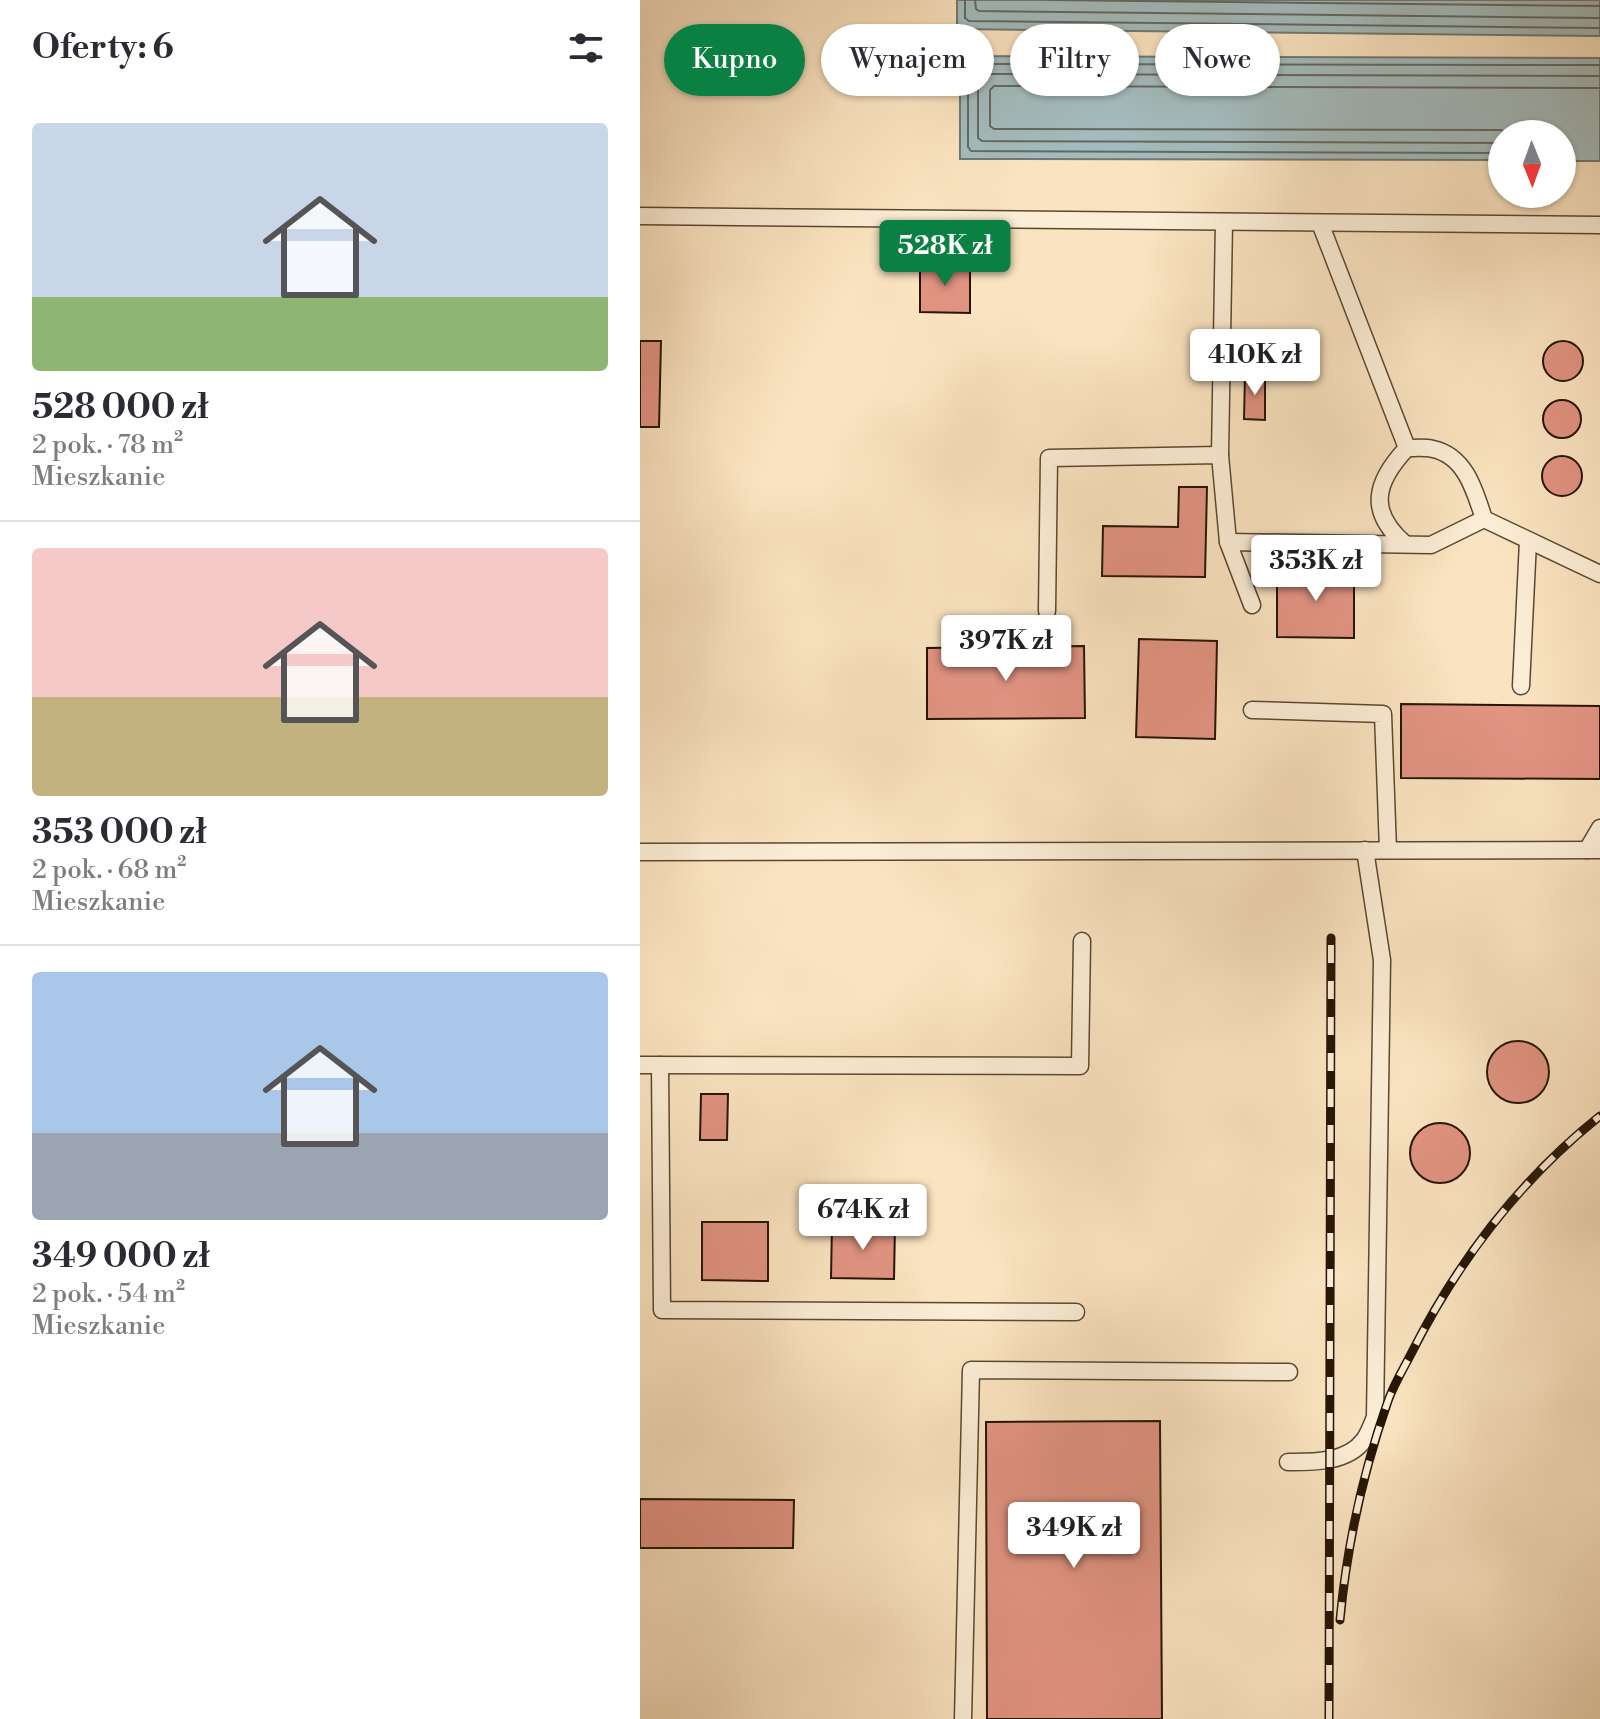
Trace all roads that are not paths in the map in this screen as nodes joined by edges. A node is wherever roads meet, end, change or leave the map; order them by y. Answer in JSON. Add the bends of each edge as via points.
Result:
{"nodes":[{"id":1,"x":640,"y":216,"type":"edge"},
{"id":2,"x":1224,"y":222,"type":"junction"},
{"id":3,"x":1320,"y":223,"type":"junction"},
{"id":4,"x":1600,"y":225,"type":"edge"},
{"id":5,"x":1407,"y":448,"type":"junction"},
{"id":6,"x":1220,"y":455,"type":"junction"},
{"id":7,"x":1484,"y":519,"type":"junction"},
{"id":8,"x":1528,"y":541,"type":"junction"},
{"id":9,"x":1228,"y":542,"type":"junction"},
{"id":10,"x":1405,"y":544,"type":"junction"},
{"id":11,"x":1600,"y":574,"type":"edge"},
{"id":12,"x":1252,"y":605,"type":"dead end"},
{"id":13,"x":1047,"y":611,"type":"dead end"},
{"id":14,"x":1521,"y":686,"type":"dead end"},
{"id":15,"x":1252,"y":710,"type":"dead end"},
{"id":16,"x":1600,"y":828,"type":"edge"},
{"id":17,"x":1365,"y":850,"type":"junction"},
{"id":18,"x":1388,"y":850,"type":"junction"},
{"id":19,"x":1594,"y":850,"type":"edge"},
{"id":20,"x":640,"y":852,"type":"edge"},
{"id":21,"x":1082,"y":941,"type":"dead end"},
{"id":22,"x":640,"y":1065,"type":"edge"},
{"id":23,"x":660,"y":1065,"type":"junction"},
{"id":24,"x":1076,"y":1312,"type":"dead end"},
{"id":25,"x":1289,"y":1372,"type":"dead end"},
{"id":26,"x":1288,"y":1462,"type":"dead end"},
{"id":27,"x":963,"y":1719,"type":"edge"}],
"edges":[{"from":1,"to":2,"type":"lane"},
{"from":2,"to":3,"type":"lane"},
{"from":2,"to":6,"type":"lane"},
{"from":3,"to":4,"type":"lane"},
{"from":3,"to":5,"type":"lane"},
{"from":5,"to":7,"type":"lane","via":[[1434,449],[1456,460],[1472,482]]},
{"from":5,"to":10,"type":"lane","via":[[1391,465],[1379,510],[1388,530]]},
{"from":6,"to":9,"type":"lane"},
{"from":6,"to":13,"type":"lane","via":[[1049,458]]},
{"from":7,"to":8,"type":"lane"},
{"from":7,"to":10,"type":"lane","via":[[1431,545]]},
{"from":8,"to":11,"type":"lane"},
{"from":8,"to":14,"type":"lane"},
{"from":9,"to":10,"type":"lane"},
{"from":9,"to":12,"type":"lane"},
{"from":15,"to":18,"type":"lane","via":[[1383,714]]},
{"from":16,"to":19,"type":"lane"},
{"from":17,"to":18,"type":"lane"},
{"from":17,"to":20,"type":"lane"},
{"from":17,"to":26,"type":"lane","via":[[1382,960],[1375,1417],[1364,1441],[1339,1457]]},
{"from":18,"to":19,"type":"lane"},
{"from":21,"to":23,"type":"lane","via":[[1080,1066]]},
{"from":22,"to":23,"type":"lane"},
{"from":23,"to":24,"type":"lane","via":[[662,1310]]},
{"from":25,"to":27,"type":"lane","via":[[971,1370]]}]}
